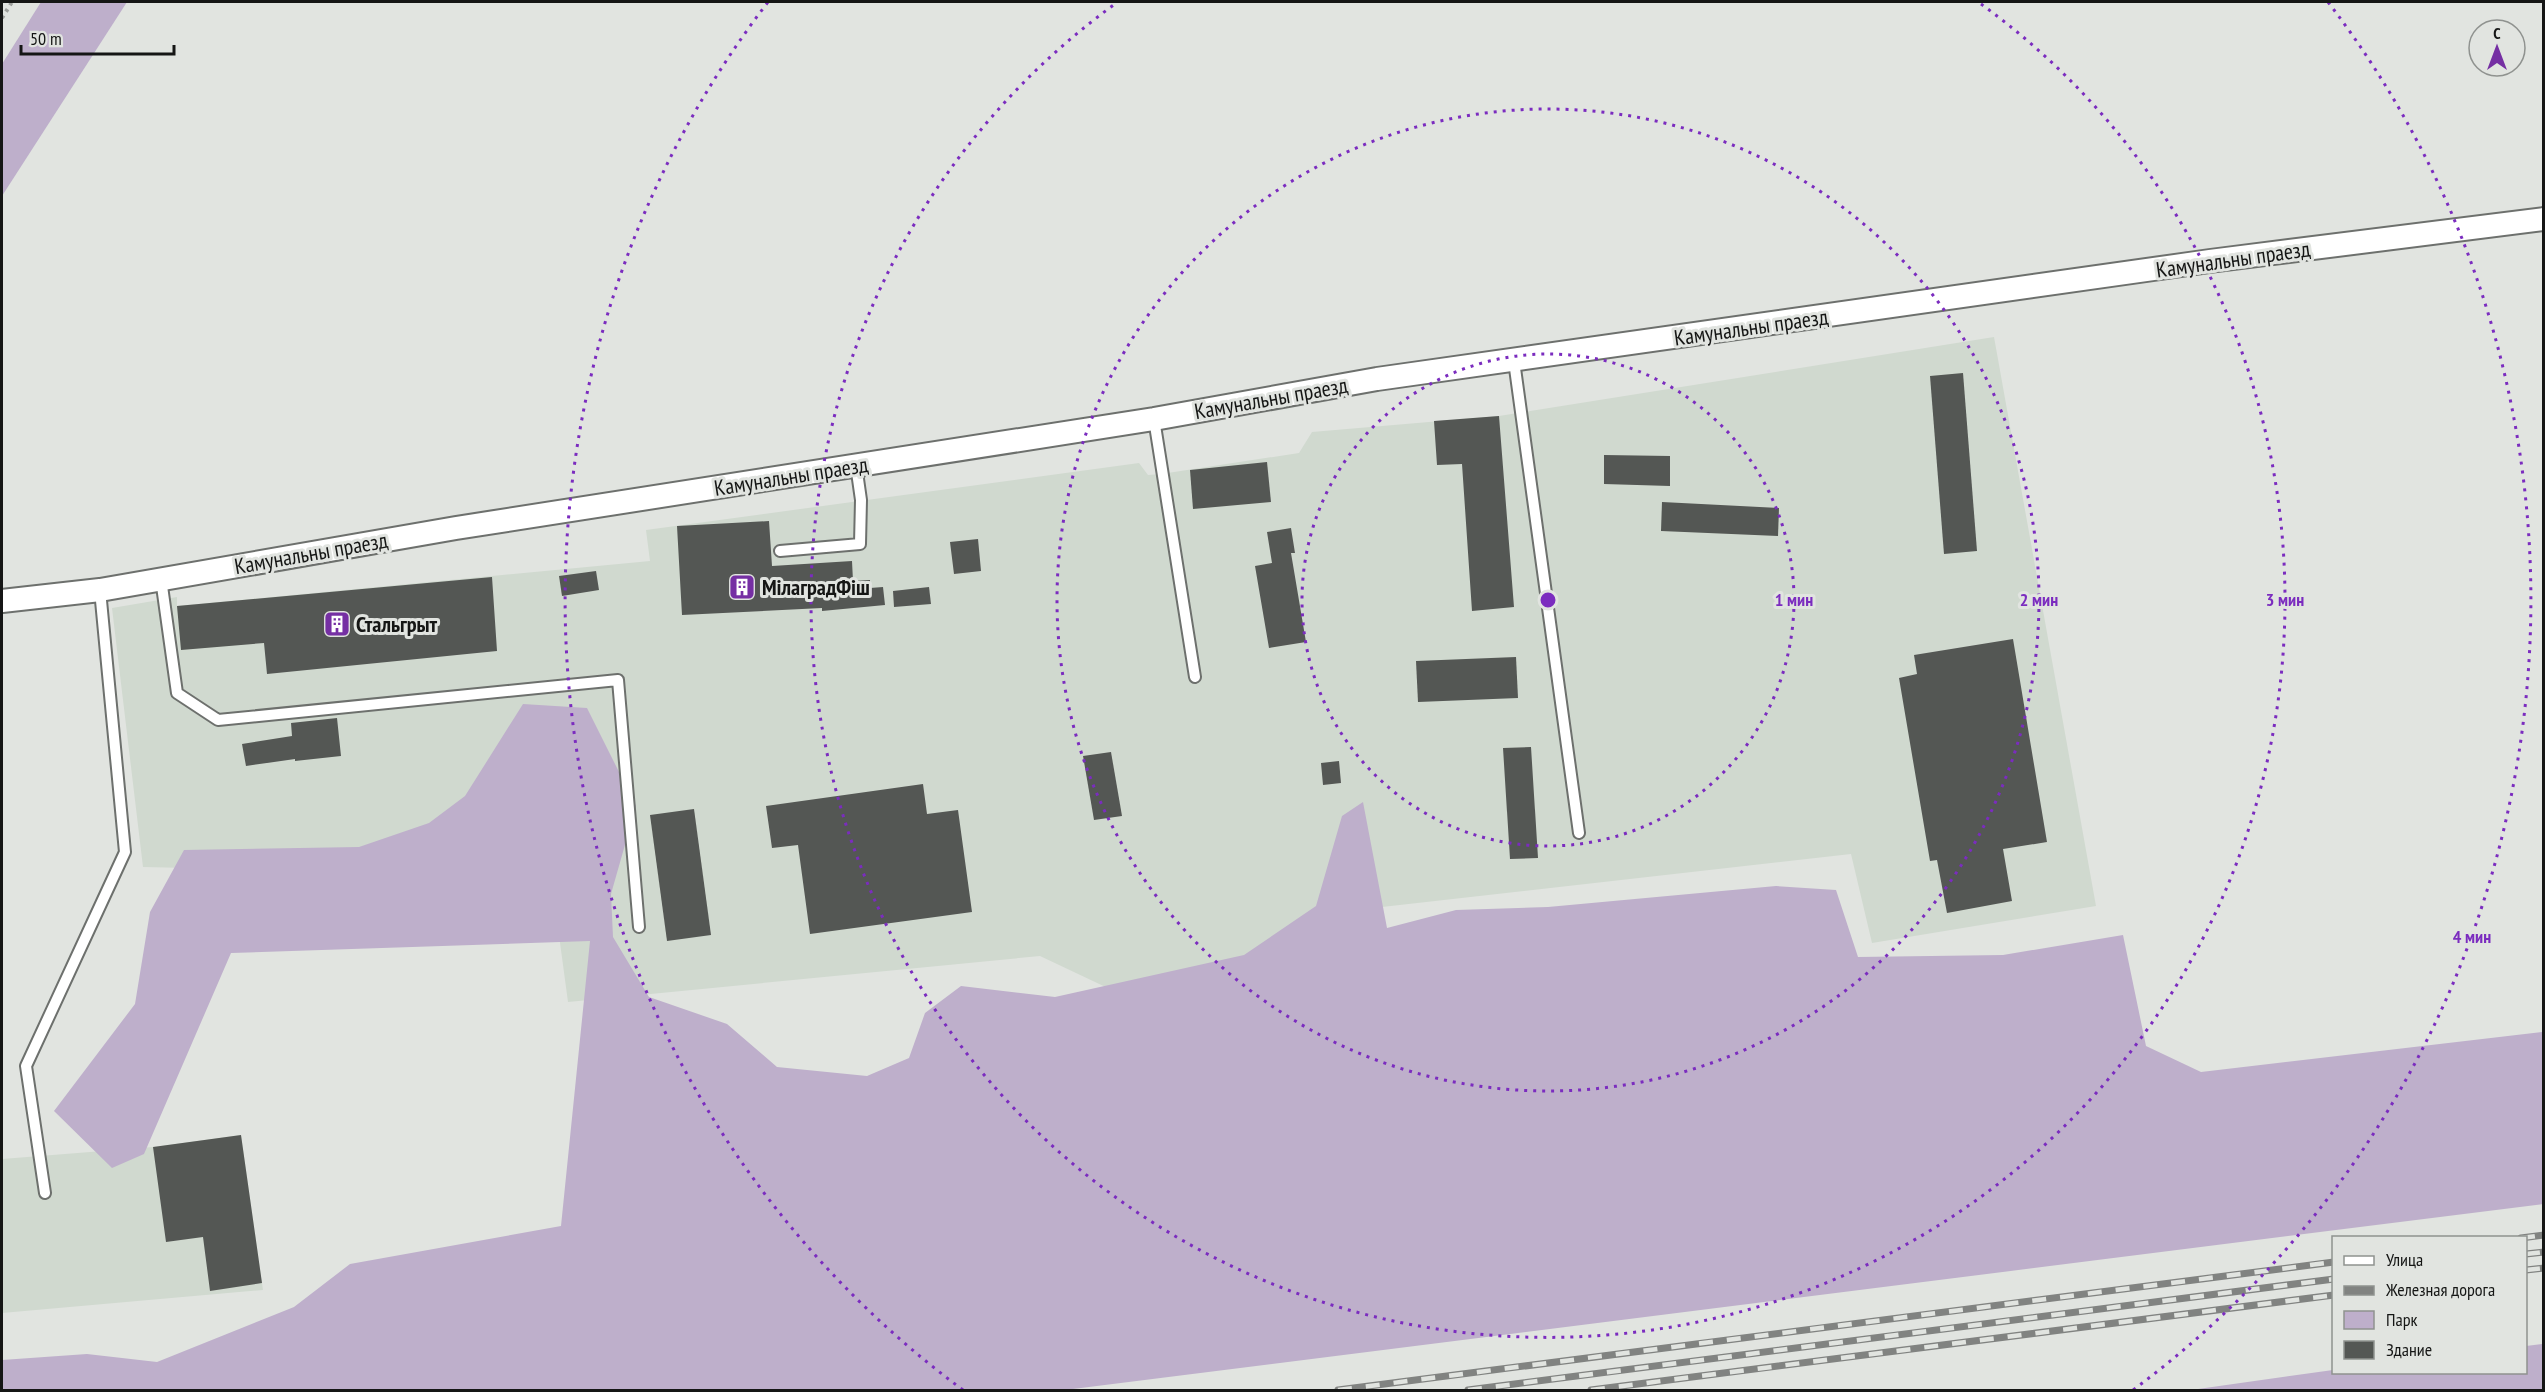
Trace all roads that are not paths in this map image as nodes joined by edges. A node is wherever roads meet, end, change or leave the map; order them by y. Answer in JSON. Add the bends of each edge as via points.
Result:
{"nodes":[{"id":1,"x":2544,"y":219,"type":"edge"},
{"id":2,"x":1514,"y":361,"type":"junction"},
{"id":3,"x":1154,"y":419,"type":"junction"},
{"id":4,"x":856,"y":465,"type":"junction"},
{"id":5,"x":780,"y":551,"type":"dead end"},
{"id":6,"x":161,"y":579,"type":"junction"},
{"id":7,"x":100,"y":590,"type":"junction"},
{"id":8,"x":2,"y":601,"type":"edge"},
{"id":9,"x":1195,"y":677,"type":"dead end"},
{"id":10,"x":1579,"y":833,"type":"dead end"},
{"id":11,"x":639,"y":927,"type":"dead end"},
{"id":12,"x":45,"y":1193,"type":"dead end"}],
"edges":[{"from":1,"to":2,"type":"street","name":"Камунальны праезд","via":[[2210,261]]},
{"from":2,"to":3,"type":"street","name":"Камунальны праезд","via":[[1377,379]]},
{"from":2,"to":10,"type":"lane"},
{"from":3,"to":4,"type":"street","name":"Камунальны праезд"},
{"from":3,"to":9,"type":"lane"},
{"from":4,"to":5,"type":"lane","via":[[861,500],[860,544]]},
{"from":4,"to":6,"type":"street","name":"Камунальны праезд"},
{"from":6,"to":7,"type":"street","name":"Камунальны праезд"},
{"from":6,"to":11,"type":"lane","via":[[177,693],[218,720],[618,680]]},
{"from":7,"to":8,"type":"street","name":"Камунальны праезд"},
{"from":7,"to":12,"type":"lane","via":[[125,852],[26,1066]]}]}
